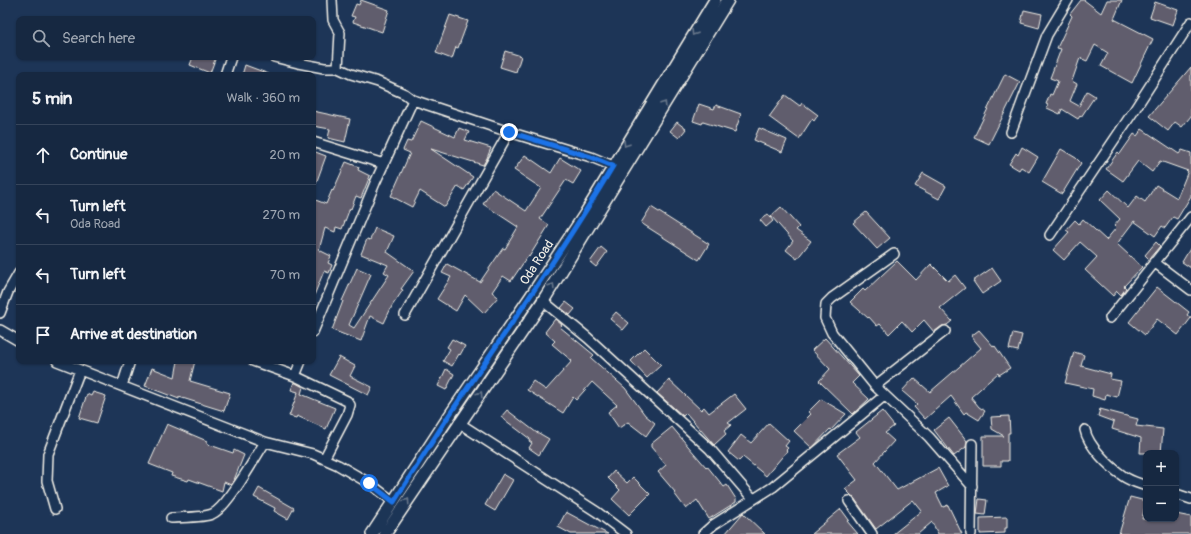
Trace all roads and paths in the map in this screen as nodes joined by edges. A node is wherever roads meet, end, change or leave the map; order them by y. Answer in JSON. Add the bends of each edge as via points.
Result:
{"nodes":[{"id":1,"x":332,"y":0,"type":"edge"},
{"id":2,"x":714,"y":0,"type":"edge"},
{"id":3,"x":728,"y":0,"type":"edge"},
{"id":4,"x":1068,"y":0,"type":"edge"},
{"id":5,"x":1191,"y":22,"type":"edge"},
{"id":6,"x":230,"y":60,"type":"edge"},
{"id":7,"x":286,"y":60,"type":"edge"},
{"id":8,"x":338,"y":68,"type":"junction"},
{"id":9,"x":226,"y":72,"type":"edge"},
{"id":10,"x":414,"y":100,"type":"junction"},
{"id":11,"x":509,"y":132,"type":"junction"},
{"id":12,"x":1011,"y":132,"type":"dead end"},
{"id":13,"x":316,"y":143,"type":"edge"},
{"id":14,"x":384,"y":164,"type":"junction"},
{"id":15,"x":613,"y":166,"type":"junction"},
{"id":16,"x":1191,"y":217,"type":"edge"},
{"id":17,"x":1050,"y":235,"type":"dead end"},
{"id":18,"x":894,"y":254,"type":"dead end"},
{"id":19,"x":1154,"y":262,"type":"junction"},
{"id":20,"x":16,"y":278,"type":"edge"},
{"id":21,"x":1191,"y":290,"type":"edge"},
{"id":22,"x":542,"y":301,"type":"junction"},
{"id":23,"x":0,"y":313,"type":"edge"},
{"id":24,"x":405,"y":315,"type":"dead end"},
{"id":25,"x":1110,"y":318,"type":"dead end"},
{"id":26,"x":316,"y":325,"type":"edge"},
{"id":27,"x":0,"y":330,"type":"edge"},
{"id":28,"x":945,"y":331,"type":"dead end"},
{"id":29,"x":16,"y":339,"type":"edge"},
{"id":30,"x":65,"y":364,"type":"edge"},
{"id":31,"x":129,"y":364,"type":"edge"},
{"id":32,"x":261,"y":364,"type":"edge"},
{"id":33,"x":300,"y":364,"type":"edge"},
{"id":34,"x":80,"y":370,"type":"junction"},
{"id":35,"x":295,"y":376,"type":"junction"},
{"id":36,"x":122,"y":386,"type":"junction"},
{"id":37,"x":875,"y":386,"type":"junction"},
{"id":38,"x":884,"y":396,"type":"junction"},
{"id":39,"x":460,"y":423,"type":"junction"},
{"id":40,"x":1085,"y":430,"type":"dead end"},
{"id":41,"x":265,"y":442,"type":"junction"},
{"id":42,"x":972,"y":444,"type":"dead end"},
{"id":43,"x":324,"y":459,"type":"junction"},
{"id":44,"x":1143,"y":485,"type":"edge"},
{"id":45,"x":972,"y":486,"type":"junction"},
{"id":46,"x":1179,"y":495,"type":"edge"},
{"id":47,"x":753,"y":499,"type":"junction"},
{"id":48,"x":1191,"y":499,"type":"edge"},
{"id":49,"x":849,"y":501,"type":"dead end"},
{"id":50,"x":394,"y":502,"type":"junction"},
{"id":51,"x":55,"y":509,"type":"dead end"},
{"id":52,"x":171,"y":518,"type":"dead end"},
{"id":53,"x":372,"y":534,"type":"edge"},
{"id":54,"x":385,"y":534,"type":"edge"},
{"id":55,"x":626,"y":534,"type":"edge"},
{"id":56,"x":703,"y":534,"type":"edge"},
{"id":57,"x":872,"y":534,"type":"edge"},
{"id":58,"x":971,"y":534,"type":"edge"}],
"edges":[{"from":1,"to":8,"type":"street","via":[[333,20],[340,33]]},
{"from":2,"to":15,"type":"street","name":"Oda Road","one_way":true},
{"from":22,"to":3,"type":"street","name":"Oda Road","one_way":true},
{"from":4,"to":12,"type":"street","via":[[1046,35]]},
{"from":5,"to":17,"type":"street"},
{"from":6,"to":9,"type":"street"},
{"from":7,"to":8,"type":"street","via":[[324,68]]},
{"from":8,"to":10,"type":"street","via":[[378,82]]},
{"from":10,"to":11,"type":"street"},
{"from":10,"to":14,"type":"street"},
{"from":11,"to":15,"type":"street"},
{"from":11,"to":24,"type":"street"},
{"from":13,"to":14,"type":"street"},
{"from":14,"to":26,"type":"street"},
{"from":15,"to":50,"type":"street","name":"Oda Road","via":[[531,296]]},
{"from":16,"to":19,"type":"street"},
{"from":18,"to":37,"type":"street","via":[[826,304],[824,318],[832,333]]},
{"from":19,"to":21,"type":"street"},
{"from":19,"to":25,"type":"street"},
{"from":20,"to":23,"type":"street"},
{"from":39,"to":22,"type":"street","name":"Oda Road","one_way":true},
{"from":22,"to":47,"type":"street","via":[[588,338],[710,449]]},
{"from":27,"to":29,"type":"street"},
{"from":28,"to":37,"type":"street"},
{"from":30,"to":34,"type":"street"},
{"from":31,"to":36,"type":"street"},
{"from":32,"to":35,"type":"street"},
{"from":33,"to":35,"type":"street"},
{"from":34,"to":36,"type":"street"},
{"from":34,"to":51,"type":"street","via":[[48,454],[47,481]]},
{"from":35,"to":43,"type":"street","via":[[347,401],[350,405]]},
{"from":36,"to":41,"type":"street"},
{"from":37,"to":38,"type":"street"},
{"from":38,"to":45,"type":"street","via":[[929,437]]},
{"from":38,"to":47,"type":"street","via":[[773,487]]},
{"from":54,"to":39,"type":"street","name":"Oda Road","one_way":true},
{"from":39,"to":55,"type":"street","via":[[597,512]]},
{"from":40,"to":44,"type":"street","via":[[1099,455],[1122,476]]},
{"from":41,"to":43,"type":"street"},
{"from":41,"to":52,"type":"street","via":[[217,511],[210,515]]},
{"from":42,"to":45,"type":"street"},
{"from":43,"to":50,"type":"street","via":[[369,483]]},
{"from":45,"to":58,"type":"street"},
{"from":46,"to":48,"type":"street"},
{"from":47,"to":56,"type":"street"},
{"from":49,"to":57,"type":"street"},
{"from":50,"to":53,"type":"street","name":"Oda Road"}]}
